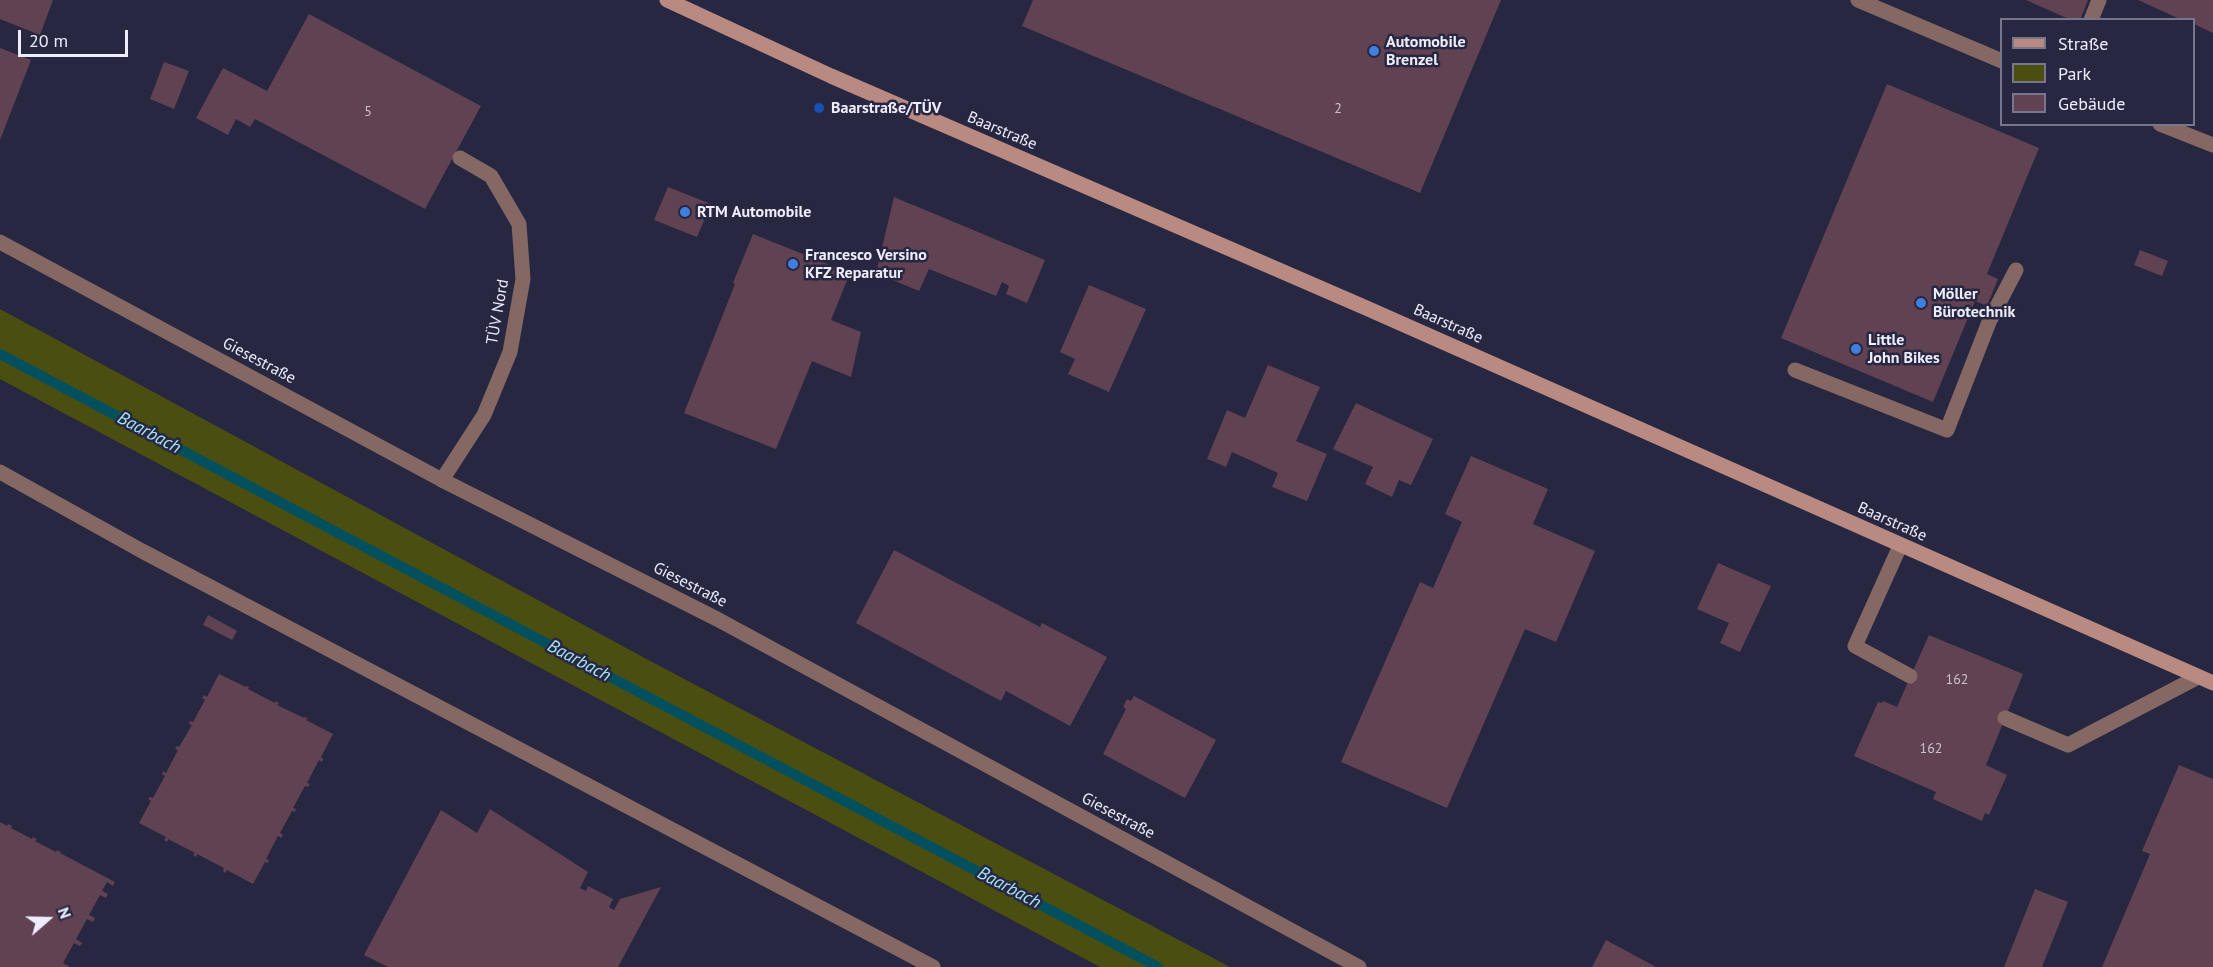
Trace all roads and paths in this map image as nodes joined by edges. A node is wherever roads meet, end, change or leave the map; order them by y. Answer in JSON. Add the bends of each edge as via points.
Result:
{"nodes":[{"id":1,"x":667,"y":0,"type":"edge"},
{"id":2,"x":1858,"y":0,"type":"edge"},
{"id":3,"x":2099,"y":0,"type":"edge"},
{"id":4,"x":2092,"y":18,"type":"edge"},
{"id":5,"x":2000,"y":61,"type":"edge"},
{"id":6,"x":2165,"y":126,"type":"edge"},
{"id":7,"x":2213,"y":145,"type":"edge"},
{"id":8,"x":460,"y":158,"type":"dead end"},
{"id":9,"x":0,"y":242,"type":"edge"},
{"id":10,"x":2016,"y":270,"type":"dead end"},
{"id":11,"x":1795,"y":370,"type":"dead end"},
{"id":12,"x":0,"y":472,"type":"edge"},
{"id":13,"x":442,"y":480,"type":"junction"},
{"id":14,"x":1900,"y":546,"type":"junction"},
{"id":15,"x":1910,"y":676,"type":"dead end"},
{"id":16,"x":2198,"y":677,"type":"junction"},
{"id":17,"x":2213,"y":683,"type":"edge"},
{"id":18,"x":2005,"y":718,"type":"dead end"},
{"id":19,"x":933,"y":967,"type":"edge"},
{"id":20,"x":1359,"y":967,"type":"edge"}],
"edges":[{"from":1,"to":14,"type":"main road","name":"Baarstraße","via":[[831,76]]},
{"from":2,"to":5,"type":"street"},
{"from":3,"to":4,"type":"street"},
{"from":6,"to":7,"type":"street"},
{"from":8,"to":13,"type":"street","name":"TÜV Nord","via":[[491,176],[519,224],[523,279],[510,352],[484,415]]},
{"from":9,"to":13,"type":"street","name":"Giesestraße"},
{"from":10,"to":11,"type":"street","via":[[1989,322],[1947,430]]},
{"from":12,"to":19,"type":"street","via":[[142,551]]},
{"from":13,"to":20,"type":"street","name":"Giesestraße","via":[[717,619]]},
{"from":14,"to":15,"type":"street","via":[[1855,646]]},
{"from":14,"to":16,"type":"main road","name":"Baarstraße"},
{"from":16,"to":17,"type":"main road","name":"Baarstraße"},
{"from":16,"to":18,"type":"street","via":[[2068,745]]}]}
